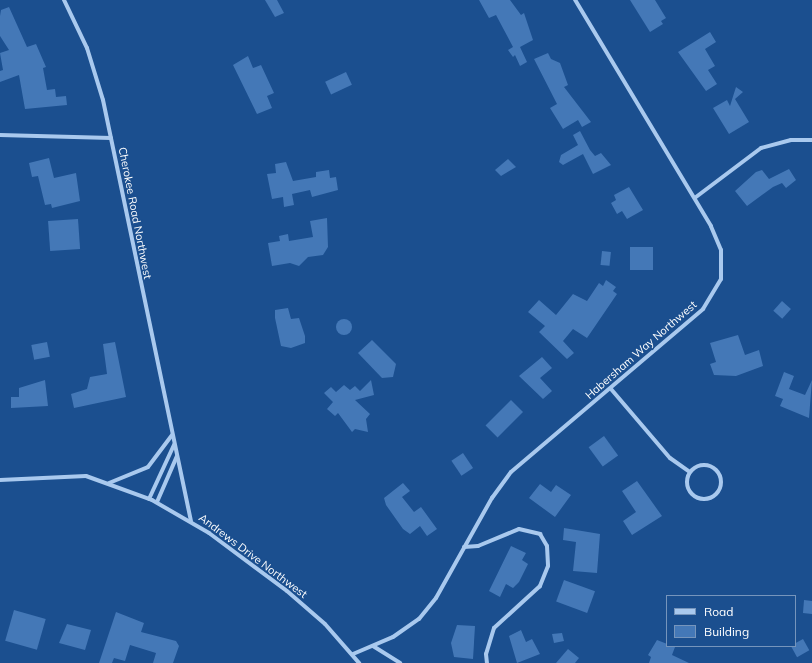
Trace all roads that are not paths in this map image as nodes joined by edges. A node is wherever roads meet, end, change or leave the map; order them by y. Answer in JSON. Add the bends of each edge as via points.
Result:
{"nodes":[{"id":1,"x":64,"y":0,"type":"edge"},
{"id":2,"x":575,"y":0,"type":"edge"},
{"id":3,"x":0,"y":135,"type":"edge"},
{"id":4,"x":111,"y":138,"type":"junction"},
{"id":5,"x":812,"y":140,"type":"edge"},
{"id":6,"x":696,"y":197,"type":"junction"},
{"id":7,"x":611,"y":388,"type":"junction"},
{"id":8,"x":172,"y":435,"type":"junction"},
{"id":9,"x":174,"y":445,"type":"junction"},
{"id":10,"x":177,"y":456,"type":"junction"},
{"id":11,"x":690,"y":472,"type":"junction"},
{"id":12,"x":0,"y":480,"type":"edge"},
{"id":13,"x":109,"y":483,"type":"junction"},
{"id":14,"x":149,"y":499,"type":"junction"},
{"id":15,"x":156,"y":502,"type":"junction"},
{"id":16,"x":191,"y":521,"type":"junction"},
{"id":17,"x":464,"y":547,"type":"junction"},
{"id":18,"x":373,"y":646,"type":"junction"},
{"id":19,"x":353,"y":654,"type":"junction"},
{"id":20,"x":359,"y":663,"type":"edge"},
{"id":21,"x":400,"y":663,"type":"edge"},
{"id":22,"x":487,"y":663,"type":"edge"}],
"edges":[{"from":1,"to":4,"type":"street","name":"Cherokee Road Northwest","via":[[87,48]]},
{"from":2,"to":6,"type":"street","name":"Habersham Way Northwest"},
{"from":3,"to":4,"type":"street"},
{"from":4,"to":8,"type":"street","name":"Cherokee Road Northwest"},
{"from":5,"to":6,"type":"street","via":[[791,140],[761,148]]},
{"from":6,"to":7,"type":"street","name":"Habersham Way Northwest","via":[[721,250],[722,270],[717,290],[703,309]]},
{"from":7,"to":11,"type":"street","via":[[670,458]]},
{"from":7,"to":17,"type":"street","name":"Habersham Way Northwest","via":[[511,472],[492,498]]},
{"from":8,"to":9,"type":"street","name":"Cherokee Road Northwest"},
{"from":8,"to":13,"type":"street","via":[[148,467]]},
{"from":9,"to":10,"type":"street","name":"Cherokee Road Northwest"},
{"from":9,"to":14,"type":"street"},
{"from":10,"to":15,"type":"street"},
{"from":10,"to":16,"type":"street","name":"Cherokee Road Northwest"},
{"from":11,"to":11,"type":"street","via":[[687,485],[694,497],[707,500],[719,492],[722,479],[715,468],[702,465]]},
{"from":12,"to":13,"type":"street","name":"Andrews Drive Northwest","via":[[86,476]]},
{"from":13,"to":14,"type":"street","name":"Andrews Drive Northwest"},
{"from":14,"to":15,"type":"street","name":"Andrews Drive Northwest"},
{"from":15,"to":16,"type":"street","name":"Andrews Drive Northwest"},
{"from":16,"to":19,"type":"street","name":"Andrews Drive Northwest","via":[[287,591],[326,624]]},
{"from":17,"to":18,"type":"street","name":"Habersham Way Northwest","via":[[436,598],[419,619],[393,637]]},
{"from":17,"to":22,"type":"street","via":[[519,529],[540,534],[547,546],[548,566],[540,586],[494,628],[486,654]]},
{"from":18,"to":19,"type":"street","name":"Habersham Way Northwest"},
{"from":18,"to":21,"type":"street"},
{"from":19,"to":20,"type":"street","name":"Andrews Drive Northwest"}]}
